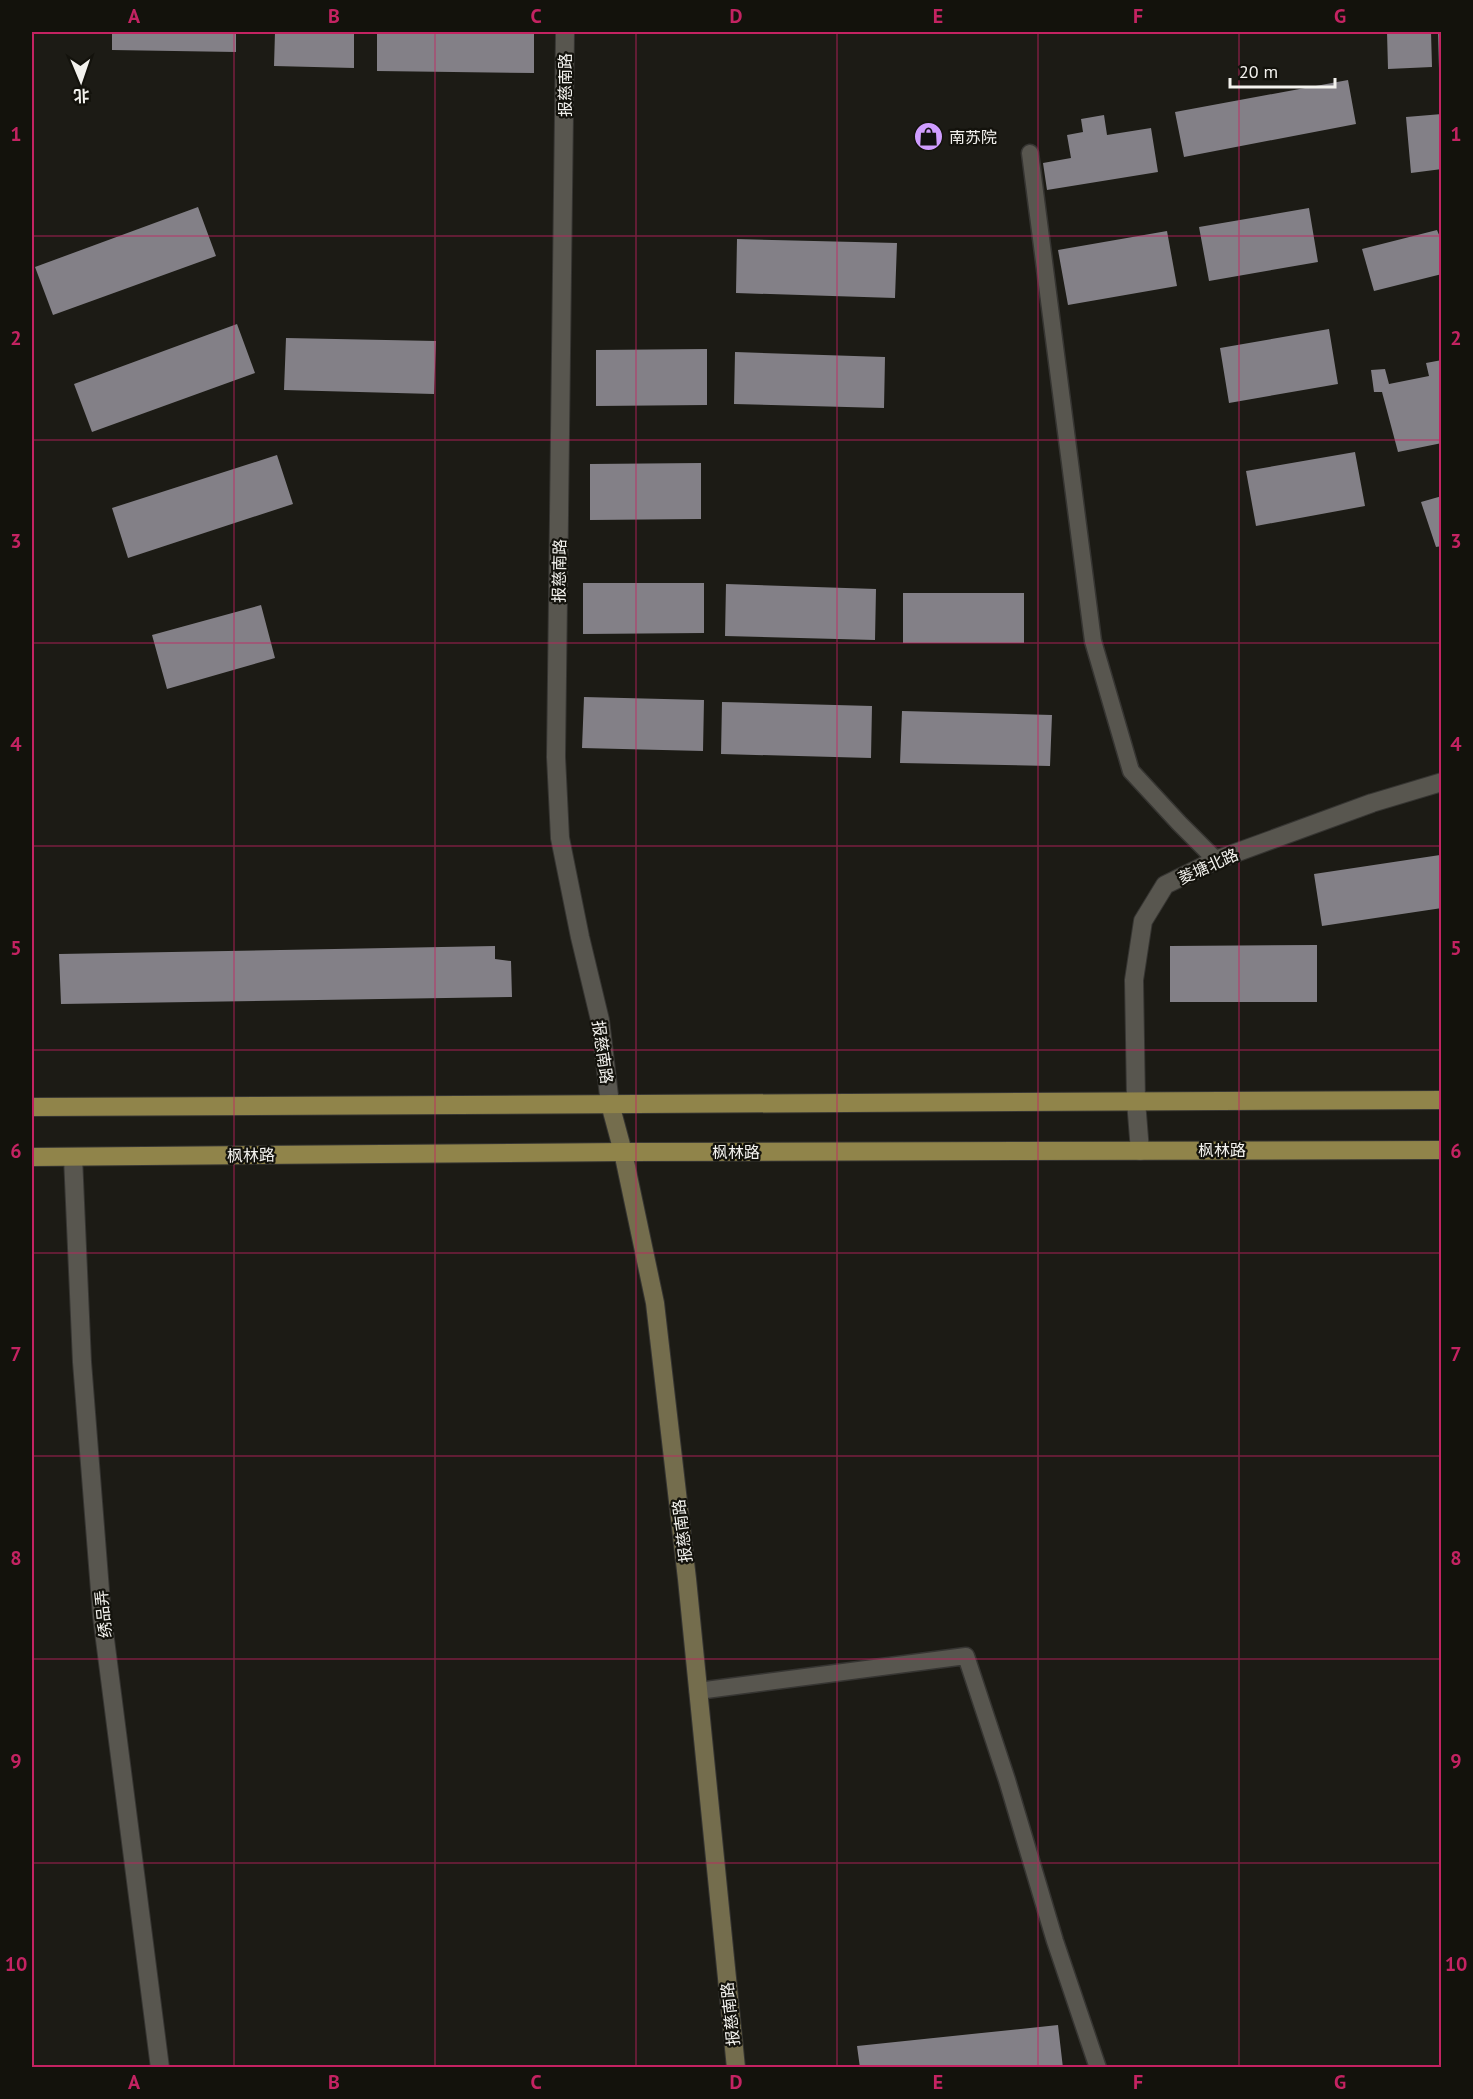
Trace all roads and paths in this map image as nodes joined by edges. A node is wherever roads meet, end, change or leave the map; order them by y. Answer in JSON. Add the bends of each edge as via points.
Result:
{"nodes":[{"id":1,"x":565,"y":32,"type":"edge"},
{"id":2,"x":1030,"y":153,"type":"dead end"},
{"id":3,"x":1442,"y":782,"type":"edge"},
{"id":4,"x":1216,"y":860,"type":"junction"},
{"id":5,"x":1442,"y":1100,"type":"edge"},
{"id":6,"x":1136,"y":1101,"type":"junction"},
{"id":7,"x":610,"y":1104,"type":"junction"},
{"id":8,"x":32,"y":1107,"type":"edge"},
{"id":9,"x":1442,"y":1150,"type":"edge"},
{"id":10,"x":1140,"y":1151,"type":"junction"},
{"id":11,"x":623,"y":1152,"type":"junction"},
{"id":12,"x":73,"y":1157,"type":"junction"},
{"id":13,"x":32,"y":1158,"type":"edge"},
{"id":14,"x":698,"y":1692,"type":"junction"},
{"id":15,"x":160,"y":2067,"type":"edge"},
{"id":16,"x":736,"y":2067,"type":"edge"},
{"id":17,"x":1098,"y":2067,"type":"edge"}],
"edges":[{"from":1,"to":7,"type":"street","name":"报慈南路","via":[[556,757],[560,838],[600,1020]]},
{"from":2,"to":4,"type":"lane","via":[[1093,641],[1131,771]]},
{"from":3,"to":4,"type":"street","name":"菱塘北路"},
{"from":4,"to":6,"type":"street","name":"菱塘北路","via":[[1165,885],[1143,921],[1134,980]]},
{"from":5,"to":6,"type":"main road"},
{"from":6,"to":7,"type":"main road"},
{"from":6,"to":10,"type":"street","name":"菱塘北路"},
{"from":7,"to":8,"type":"main road"},
{"from":7,"to":11,"type":"street","name":"报慈南路"},
{"from":9,"to":10,"type":"main road","name":"枫林路"},
{"from":10,"to":11,"type":"main road","name":"枫林路"},
{"from":11,"to":12,"type":"main road","name":"枫林路"},
{"from":11,"to":14,"type":"street","name":"报慈南路","via":[[655,1303]]},
{"from":12,"to":13,"type":"main road","name":"枫林路"},
{"from":12,"to":15,"type":"street","name":"绣品弄","via":[[82,1362],[102,1616]]},
{"from":14,"to":16,"type":"street","name":"报慈南路"},
{"from":14,"to":17,"type":"lane","via":[[966,1656]]}]}
